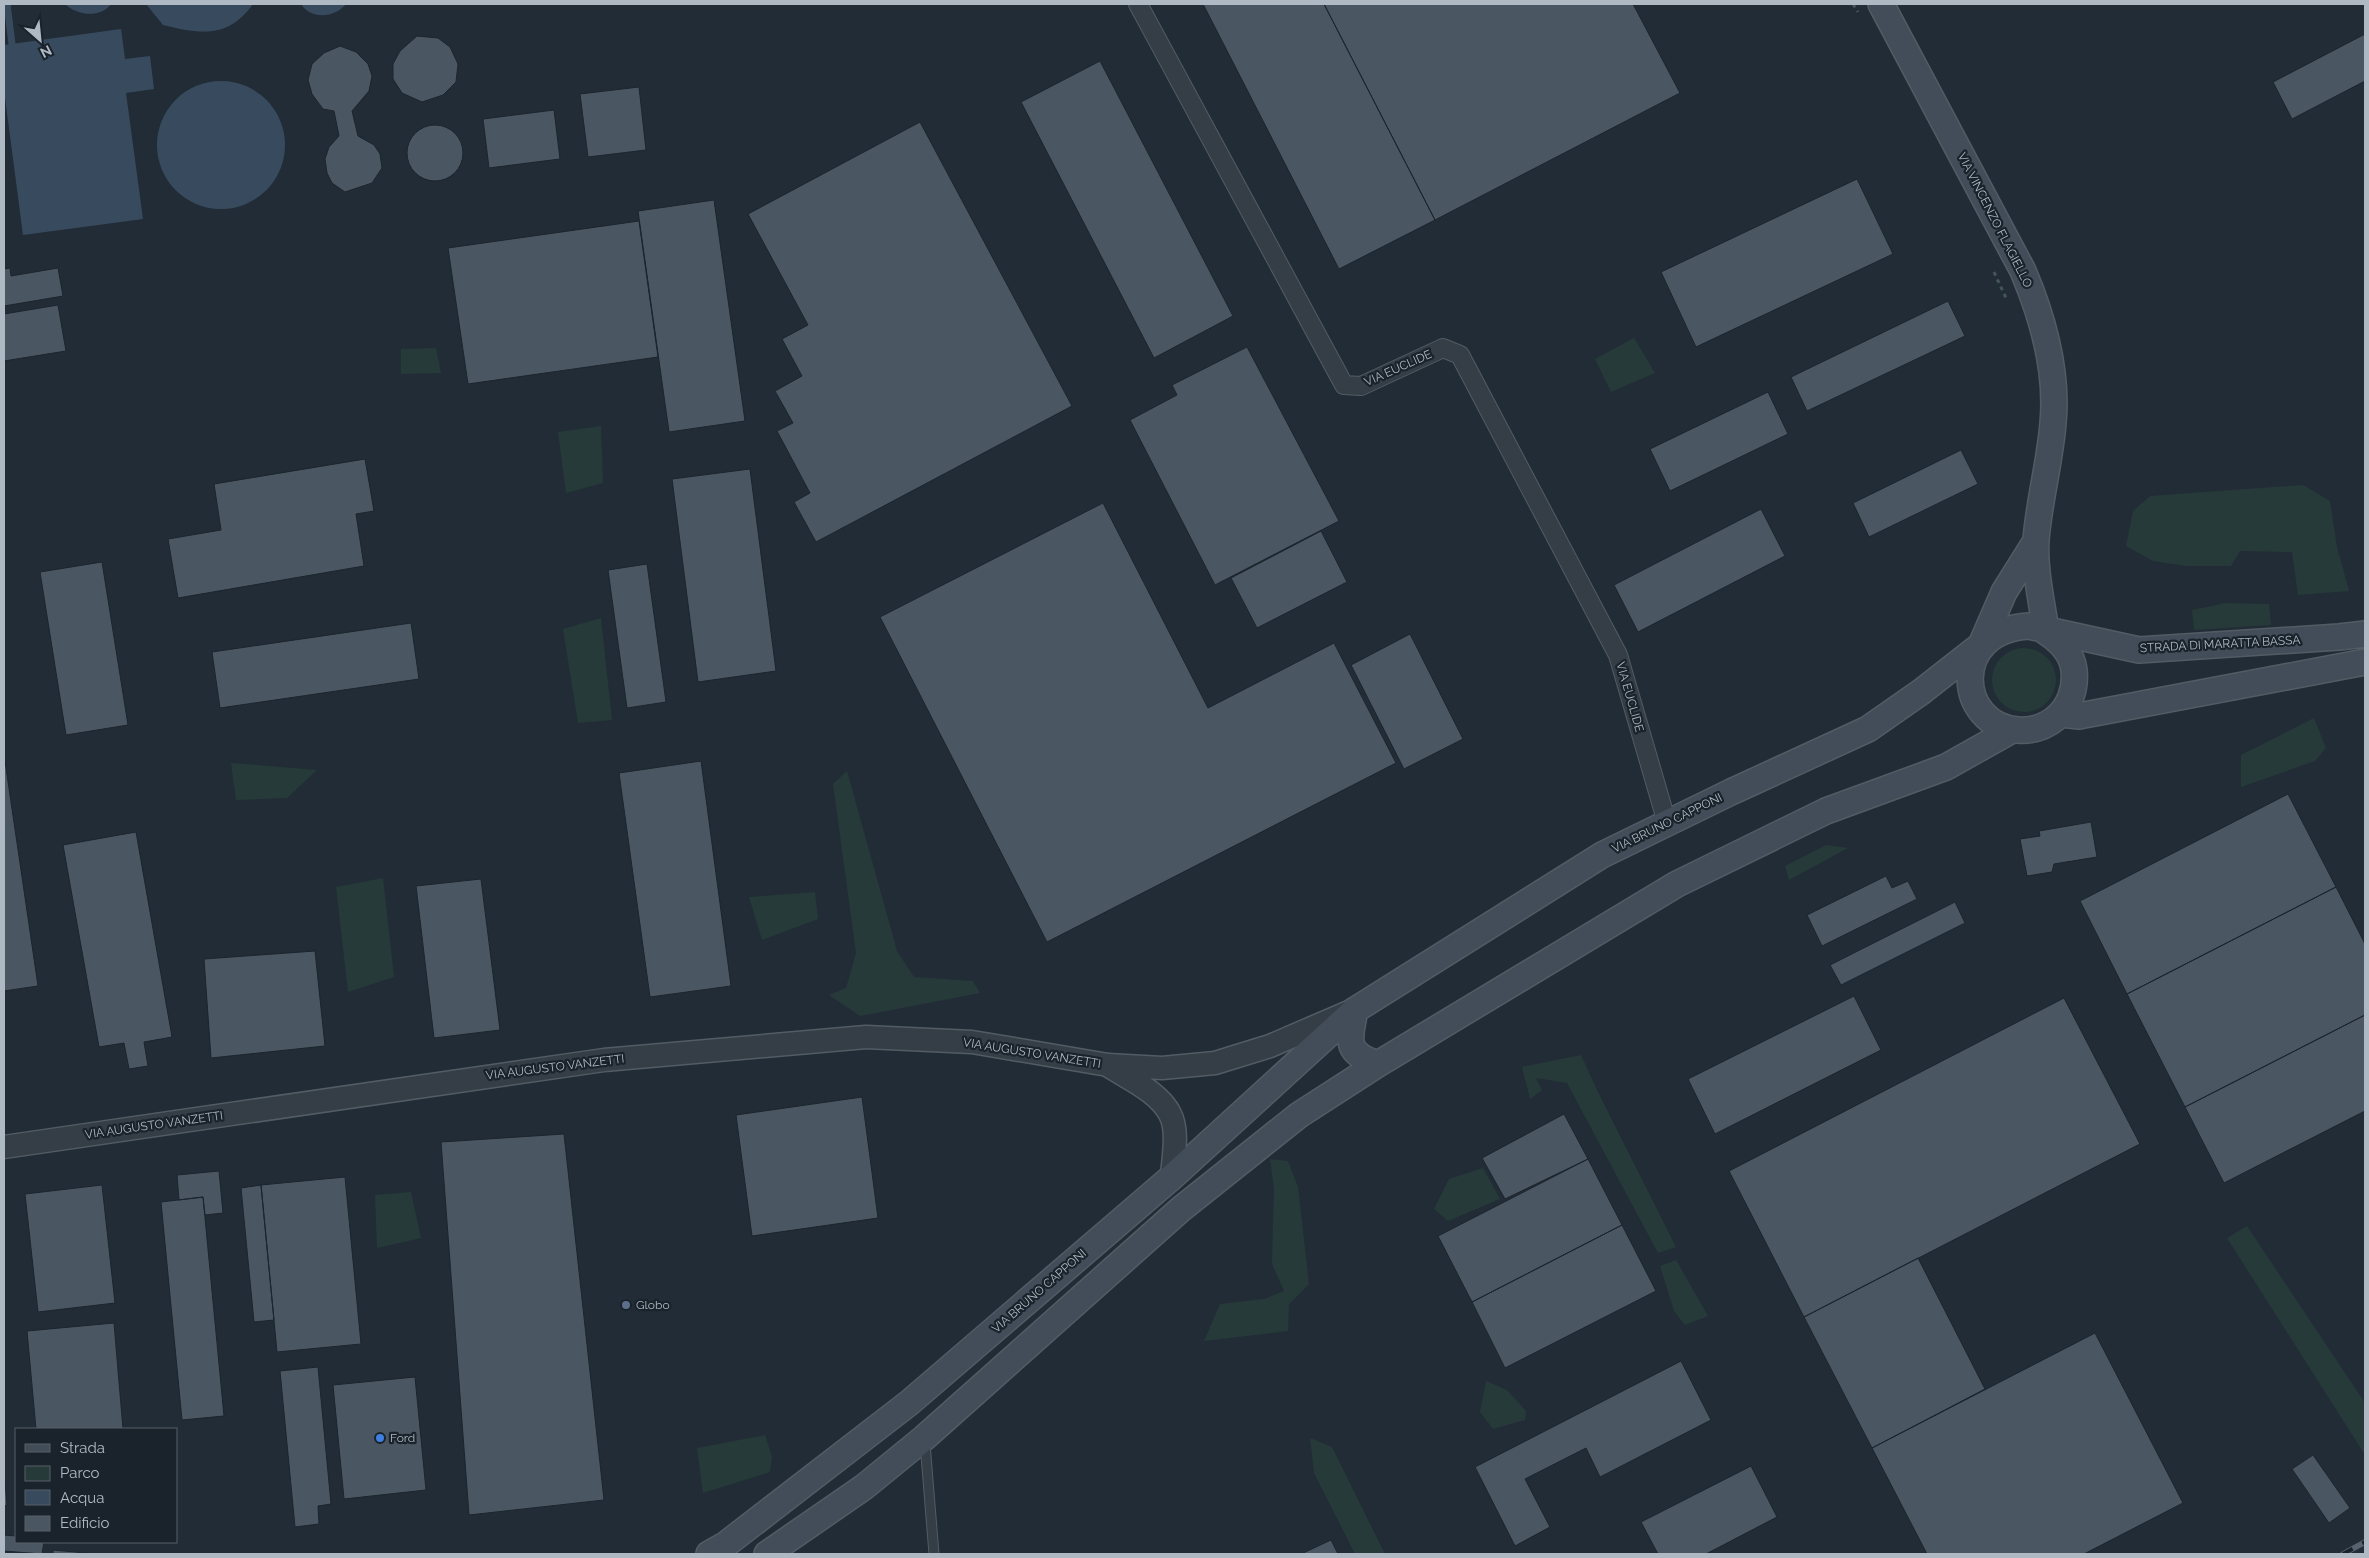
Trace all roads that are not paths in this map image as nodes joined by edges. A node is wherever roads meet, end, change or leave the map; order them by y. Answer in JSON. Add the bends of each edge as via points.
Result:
{"nodes":[{"id":1,"x":1138,"y":4,"type":"edge"},
{"id":2,"x":1881,"y":4,"type":"edge"},
{"id":3,"x":2036,"y":541,"type":"junction"},
{"id":4,"x":2046,"y":632,"type":"junction"},
{"id":5,"x":2365,"y":634,"type":"edge"},
{"id":6,"x":1981,"y":645,"type":"junction"},
{"id":7,"x":2365,"y":662,"type":"edge"},
{"id":8,"x":2061,"y":714,"type":"junction"},
{"id":9,"x":2012,"y":730,"type":"junction"},
{"id":10,"x":1666,"y":823,"type":"junction"},
{"id":11,"x":1355,"y":1010,"type":"junction"},
{"id":12,"x":1378,"y":1064,"type":"junction"},
{"id":13,"x":1108,"y":1065,"type":"junction"},
{"id":14,"x":4,"y":1147,"type":"edge"},
{"id":15,"x":1172,"y":1177,"type":"junction"},
{"id":16,"x":924,"y":1438,"type":"junction"},
{"id":17,"x":709,"y":1554,"type":"edge"},
{"id":18,"x":767,"y":1554,"type":"edge"},
{"id":19,"x":934,"y":1554,"type":"edge"}],
"edges":[{"from":1,"to":10,"type":"street","name":"VIA EUCLIDE","via":[[1344,385],[1361,386],[1443,348],[1460,355],[1618,655]]},
{"from":2,"to":3,"type":"main road","name":"VIA VINCENZO FLAGIELLO","via":[[2023,271],[2036,302],[2054,376],[2054,422]]},
{"from":3,"to":4,"type":"main road","name":"VIA VINCENZO FLAGIELLO"},
{"from":3,"to":6,"type":"main road","name":"VIA VINCENZO FLAGIELLO","via":[[2004,592]]},
{"from":4,"to":5,"type":"main road","name":"STRADA DI MARATTA BASSA","via":[[2139,650]]},
{"from":4,"to":6,"type":"main road","via":[[2029,626],[2011,627]]},
{"from":4,"to":8,"type":"main road","via":[[2069,654],[2074,669],[2070,700]]},
{"from":6,"to":9,"type":"main road","via":[[1972,661],[1970,679],[1973,696],[1982,712],[1995,724]]},
{"from":6,"to":10,"type":"main road","name":"VIA BRUNO CAPPONI","via":[[1868,729]]},
{"from":7,"to":8,"type":"main road","via":[[2079,716]]},
{"from":8,"to":9,"type":"main road","via":[[2040,728]]},
{"from":9,"to":12,"type":"main road","via":[[1946,766],[1826,811],[1677,884]]},
{"from":10,"to":11,"type":"main road","name":"VIA BRUNO CAPPONI","via":[[1602,855]]},
{"from":11,"to":12,"type":"main road","via":[[1350,1035],[1352,1046],[1362,1058]]},
{"from":11,"to":13,"type":"street","name":"VIA AUGUSTO VANZETTI","via":[[1270,1046],[1215,1063],[1162,1068]]},
{"from":11,"to":15,"type":"main road","name":"VIA BRUNO CAPPONI"},
{"from":12,"to":16,"type":"main road","via":[[1299,1115],[1181,1209]]},
{"from":13,"to":14,"type":"street","name":"VIA AUGUSTO VANZETTI","via":[[972,1042],[866,1037],[604,1060]]},
{"from":13,"to":15,"type":"street","name":"VIA AUGUSTO VANZETTI","via":[[1158,1099],[1171,1115],[1174,1134]]},
{"from":15,"to":17,"type":"main road","name":"VIA BRUNO CAPPONI","via":[[909,1403]]},
{"from":16,"to":18,"type":"main road","via":[[864,1486]]},
{"from":16,"to":19,"type":"lane"}]}
